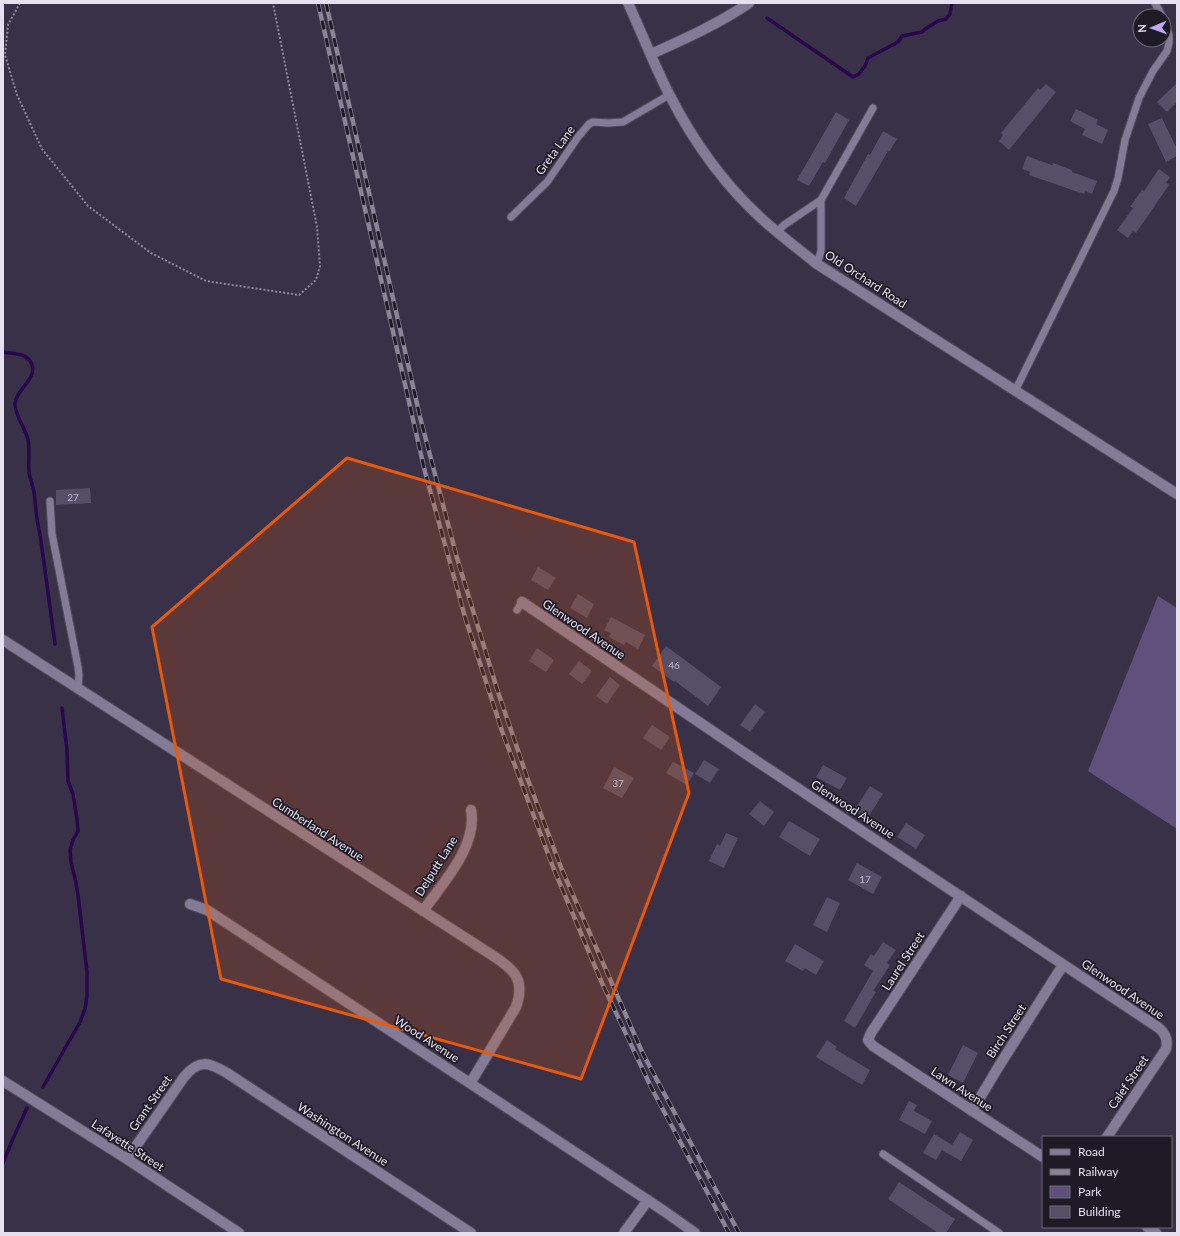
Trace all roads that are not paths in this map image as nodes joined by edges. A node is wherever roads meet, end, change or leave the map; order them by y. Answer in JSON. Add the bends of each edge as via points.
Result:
{"nodes":[{"id":1,"x":628,"y":3,"type":"edge"},
{"id":2,"x":749,"y":3,"type":"edge"},
{"id":3,"x":1168,"y":48,"type":"edge"},
{"id":4,"x":651,"y":54,"type":"junction"},
{"id":5,"x":669,"y":95,"type":"junction"},
{"id":6,"x":873,"y":108,"type":"dead end"},
{"id":7,"x":821,"y":200,"type":"junction"},
{"id":8,"x":511,"y":218,"type":"dead end"},
{"id":9,"x":777,"y":232,"type":"junction"},
{"id":10,"x":817,"y":264,"type":"junction"},
{"id":11,"x":1015,"y":391,"type":"junction"},
{"id":12,"x":1177,"y":494,"type":"edge"},
{"id":13,"x":50,"y":500,"type":"dead end"},
{"id":14,"x":519,"y":606,"type":"dead end"},
{"id":15,"x":3,"y":640,"type":"edge"},
{"id":16,"x":78,"y":689,"type":"junction"},
{"id":17,"x":471,"y":810,"type":"dead end"},
{"id":18,"x":961,"y":896,"type":"junction"},
{"id":19,"x":190,"y":904,"type":"dead end"},
{"id":20,"x":423,"y":911,"type":"junction"},
{"id":21,"x":1063,"y":965,"type":"junction"},
{"id":22,"x":868,"y":1040,"type":"joint"},
{"id":23,"x":1167,"y":1040,"type":"joint"},
{"id":24,"x":199,"y":1064,"type":"joint"},
{"id":25,"x":3,"y":1081,"type":"edge"},
{"id":26,"x":471,"y":1082,"type":"junction"},
{"id":27,"x":972,"y":1111,"type":"junction"},
{"id":28,"x":1108,"y":1136,"type":"edge"},
{"id":29,"x":883,"y":1154,"type":"dead end"},
{"id":30,"x":1042,"y":1155,"type":"edge"},
{"id":31,"x":127,"y":1159,"type":"junction"},
{"id":32,"x":648,"y":1200,"type":"junction"},
{"id":33,"x":239,"y":1233,"type":"edge"},
{"id":34,"x":471,"y":1233,"type":"edge"},
{"id":35,"x":624,"y":1233,"type":"edge"},
{"id":36,"x":695,"y":1233,"type":"edge"},
{"id":37,"x":999,"y":1233,"type":"edge"}],
"edges":[{"from":1,"to":4,"type":"street","name":"Old Orchard Road"},
{"from":2,"to":4,"type":"street","via":[[702,31]]},
{"from":3,"to":11,"type":"lane","via":[[1136,106],[1124,140],[1118,178],[1108,203]]},
{"from":4,"to":5,"type":"street","name":"Old Orchard Road"},
{"from":5,"to":8,"type":"lane","name":"Greta Lane","via":[[623,122],[589,124],[547,182]]},
{"from":5,"to":9,"type":"street","name":"Old Orchard Road","via":[[686,126],[712,163],[747,204]]},
{"from":6,"to":7,"type":"lane"},
{"from":7,"to":9,"type":"lane"},
{"from":7,"to":10,"type":"lane","via":[[821,251]]},
{"from":9,"to":10,"type":"street","name":"Old Orchard Road"},
{"from":10,"to":11,"type":"street","name":"Old Orchard Road"},
{"from":11,"to":12,"type":"street","name":"Old Orchard Road"},
{"from":13,"to":16,"type":"lane","via":[[52,534],[79,671]]},
{"from":14,"to":18,"type":"street","name":"Glenwood Avenue"},
{"from":15,"to":16,"type":"street","name":"Cumberland Avenue"},
{"from":16,"to":20,"type":"street","name":"Cumberland Avenue"},
{"from":17,"to":20,"type":"street","name":"Delputt Lane","via":[[471,832],[462,855]]},
{"from":18,"to":21,"type":"street","name":"Glenwood Avenue"},
{"from":18,"to":22,"type":"street","name":"Laurel Street"},
{"from":19,"to":26,"type":"street","name":"Wood Avenue","via":[[207,910]]},
{"from":20,"to":26,"type":"street","name":"Cumberland Avenue","via":[[505,964],[520,984],[520,994],[514,1012]]},
{"from":21,"to":23,"type":"street","name":"Glenwood Avenue","via":[[1159,1028]]},
{"from":21,"to":27,"type":"street","name":"Birch Street"},
{"from":22,"to":27,"type":"street","name":"Lawn Avenue","via":[[873,1046]]},
{"from":23,"to":28,"type":"street","name":"Calef Street","via":[[1164,1052]]},
{"from":24,"to":31,"type":"street","name":"Grant Street","via":[[188,1072],[178,1085]]},
{"from":24,"to":34,"type":"street","name":"Washington Avenue","via":[[208,1064],[227,1073]]},
{"from":25,"to":31,"type":"street","name":"Lafayette Street"},
{"from":26,"to":32,"type":"street","name":"Wood Avenue"},
{"from":27,"to":30,"type":"street","name":"Lawn Avenue"},
{"from":29,"to":37,"type":"lane"},
{"from":31,"to":33,"type":"street","name":"Lafayette Street"},
{"from":32,"to":35,"type":"street"},
{"from":32,"to":36,"type":"street","name":"Wood Avenue"}]}
